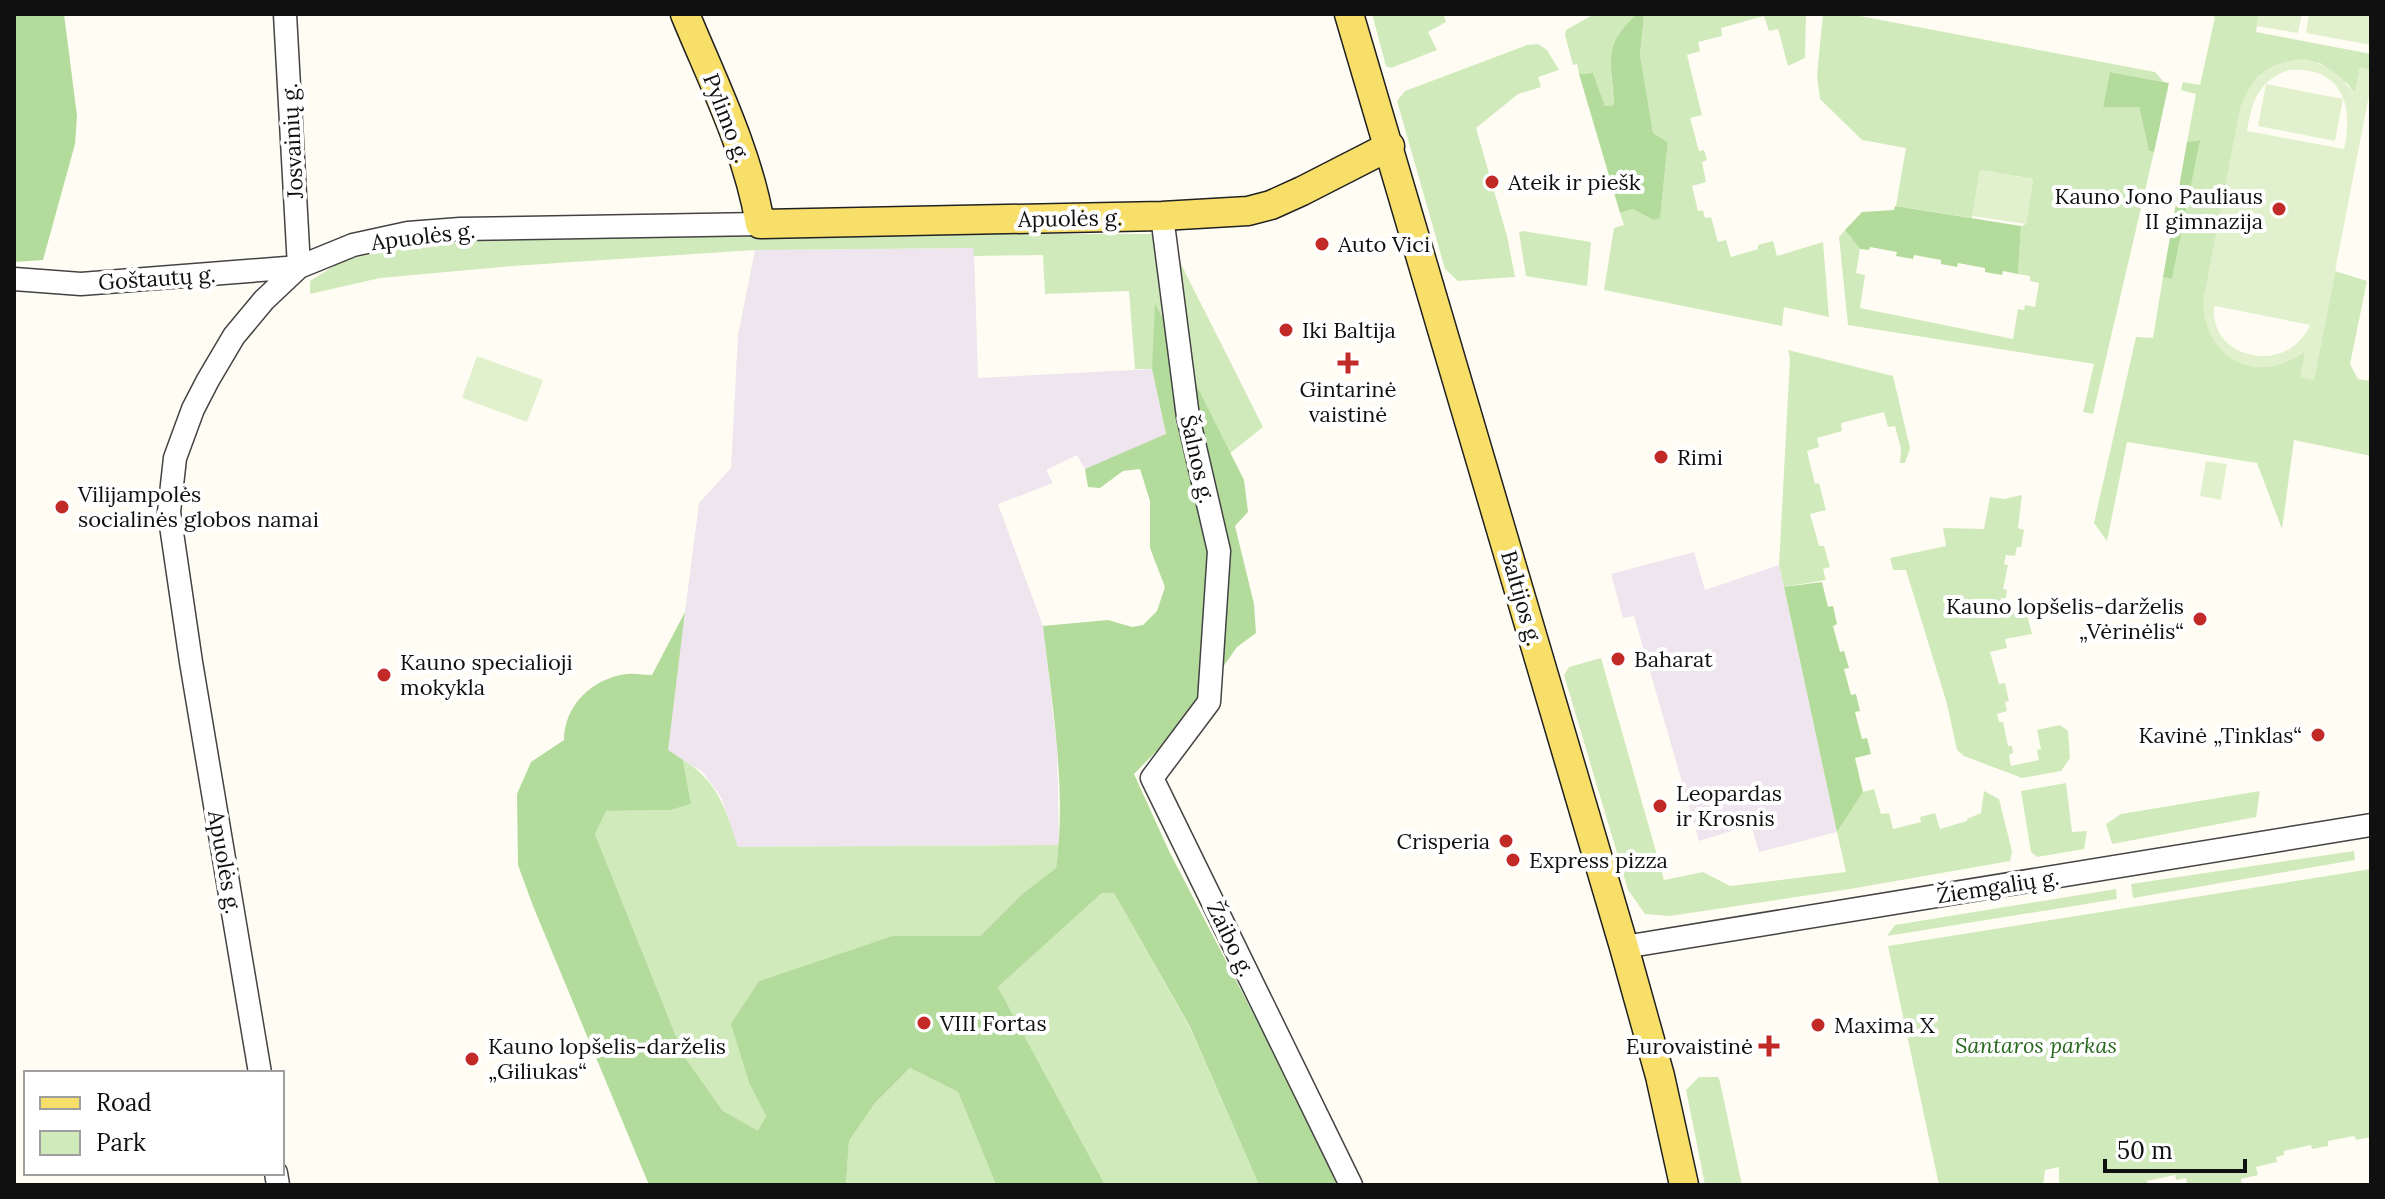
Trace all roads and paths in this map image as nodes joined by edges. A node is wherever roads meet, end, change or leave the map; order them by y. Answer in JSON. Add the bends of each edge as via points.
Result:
{"nodes":[{"id":1,"x":285,"y":14,"type":"edge"},
{"id":2,"x":685,"y":14,"type":"edge"},
{"id":3,"x":1349,"y":14,"type":"edge"},
{"id":4,"x":1390,"y":146,"type":"junction"},
{"id":5,"x":1162,"y":216,"type":"junction"},
{"id":6,"x":760,"y":224,"type":"junction"},
{"id":7,"x":299,"y":267,"type":"junction"},
{"id":8,"x":14,"y":279,"type":"edge"},
{"id":9,"x":1209,"y":702,"type":"joint"},
{"id":10,"x":2371,"y":825,"type":"edge"},
{"id":11,"x":1624,"y":947,"type":"junction"},
{"id":12,"x":260,"y":1071,"type":"edge"},
{"id":13,"x":1351,"y":1185,"type":"edge"},
{"id":14,"x":1684,"y":1185,"type":"edge"}],
"edges":[{"from":1,"to":7,"type":"street","name":"Josvainių g."},
{"from":2,"to":6,"type":"main road","name":"Pylimo g.","via":[[755,191]]},
{"from":3,"to":4,"type":"main road","name":"Baltijos g."},
{"from":4,"to":5,"type":"main road","name":"Apuolės g.","via":[[1271,205]]},
{"from":4,"to":11,"type":"main road","name":"Baltijos g."},
{"from":5,"to":6,"type":"main road","name":"Apuolės g."},
{"from":5,"to":9,"type":"street","name":"Šalnos g.","via":[[1188,417],[1219,551]]},
{"from":6,"to":7,"type":"street","name":"Apuolės g.","via":[[408,233],[353,245]]},
{"from":7,"to":8,"type":"street","name":"Goštautų g.","via":[[81,284]]},
{"from":7,"to":12,"type":"street","name":"Apuolės g.","via":[[244,324],[208,380],[175,458],[169,512]]},
{"from":9,"to":13,"type":"street","name":"Žaibo g.","via":[[1152,778]]},
{"from":10,"to":11,"type":"street","name":"Žiemgalių g."},
{"from":11,"to":14,"type":"main road","name":"Baltijos g."}]}
